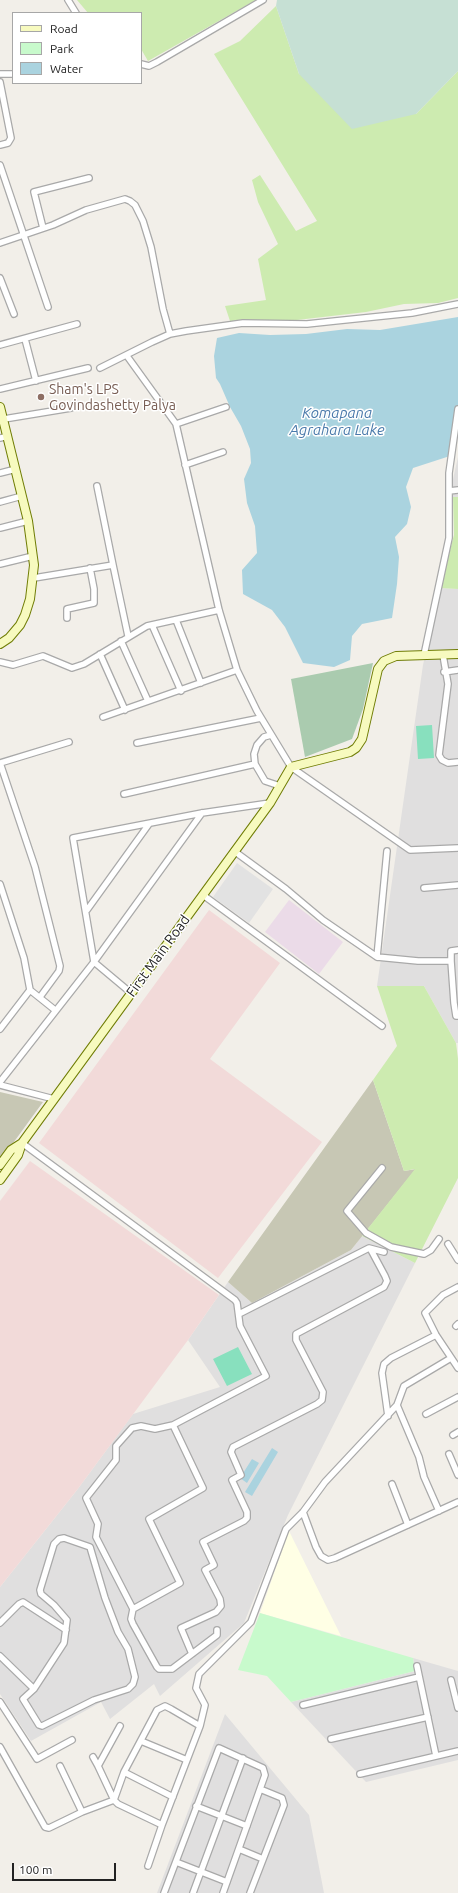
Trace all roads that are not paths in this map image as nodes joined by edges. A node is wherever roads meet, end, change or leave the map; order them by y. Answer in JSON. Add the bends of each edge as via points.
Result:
{"nodes":[{"id":1,"x":68,"y":0,"type":"edge"},
{"id":2,"x":263,"y":0,"type":"edge"},
{"id":3,"x":75,"y":12,"type":"edge"},
{"id":4,"x":142,"y":64,"type":"edge"},
{"id":5,"x":0,"y":74,"type":"edge"},
{"id":6,"x":12,"y":74,"type":"edge"},
{"id":7,"x":0,"y":82,"type":"edge"},
{"id":8,"x":0,"y":145,"type":"edge"},
{"id":9,"x":0,"y":165,"type":"edge"},
{"id":10,"x":89,"y":178,"type":"dead end"},
{"id":11,"x":43,"y":228,"type":"junction"},
{"id":12,"x":23,"y":235,"type":"junction"},
{"id":13,"x":0,"y":243,"type":"edge"},
{"id":14,"x":0,"y":278,"type":"edge"},
{"id":15,"x":458,"y":304,"type":"edge"},
{"id":16,"x":48,"y":307,"type":"dead end"},
{"id":17,"x":14,"y":314,"type":"dead end"},
{"id":18,"x":77,"y":324,"type":"dead end"},
{"id":19,"x":170,"y":334,"type":"junction"},
{"id":20,"x":25,"y":339,"type":"junction"},
{"id":21,"x":0,"y":345,"type":"edge"},
{"id":22,"x":127,"y":356,"type":"junction"},
{"id":23,"x":88,"y":368,"type":"dead end"},
{"id":24,"x":100,"y":368,"type":"dead end"},
{"id":25,"x":36,"y":381,"type":"junction"},
{"id":26,"x":0,"y":389,"type":"edge"},
{"id":27,"x":0,"y":407,"type":"edge"},
{"id":28,"x":71,"y":408,"type":"dead end"},
{"id":29,"x":226,"y":408,"type":"dead end"},
{"id":30,"x":458,"y":409,"type":"edge"},
{"id":31,"x":4,"y":419,"type":"junction"},
{"id":32,"x":176,"y":424,"type":"junction"},
{"id":33,"x":4,"y":437,"type":"edge"},
{"id":34,"x":456,"y":441,"type":"edge"},
{"id":35,"x":222,"y":452,"type":"dead end"},
{"id":36,"x":185,"y":465,"type":"junction"},
{"id":37,"x":16,"y":469,"type":"junction"},
{"id":38,"x":0,"y":473,"type":"edge"},
{"id":39,"x":96,"y":486,"type":"dead end"},
{"id":40,"x":458,"y":490,"type":"edge"},
{"id":41,"x":449,"y":491,"type":"junction"},
{"id":42,"x":22,"y":496,"type":"junction"},
{"id":43,"x":0,"y":502,"type":"edge"},
{"id":44,"x":28,"y":521,"type":"junction"},
{"id":45,"x":0,"y":528,"type":"edge"},
{"id":46,"x":33,"y":556,"type":"junction"},
{"id":47,"x":0,"y":564,"type":"edge"},
{"id":48,"x":113,"y":565,"type":"junction"},
{"id":49,"x":90,"y":568,"type":"junction"},
{"id":50,"x":34,"y":578,"type":"junction"},
{"id":51,"x":219,"y":610,"type":"junction"},
{"id":52,"x":67,"y":618,"type":"dead end"},
{"id":53,"x":176,"y":620,"type":"junction"},
{"id":54,"x":152,"y":625,"type":"junction"},
{"id":55,"x":128,"y":636,"type":"junction"},
{"id":56,"x":121,"y":641,"type":"junction"},
{"id":57,"x":0,"y":644,"type":"edge"},
{"id":58,"x":100,"y":654,"type":"junction"},
{"id":59,"x":458,"y":654,"type":"edge"},
{"id":60,"x":424,"y":655,"type":"junction"},
{"id":61,"x":443,"y":655,"type":"junction"},
{"id":62,"x":0,"y":662,"type":"edge"},
{"id":63,"x":237,"y":670,"type":"junction"},
{"id":64,"x":458,"y":670,"type":"edge"},
{"id":65,"x":444,"y":672,"type":"junction"},
{"id":66,"x":201,"y":683,"type":"junction"},
{"id":67,"x":180,"y":691,"type":"junction"},
{"id":68,"x":148,"y":702,"type":"junction"},
{"id":69,"x":124,"y":710,"type":"junction"},
{"id":70,"x":103,"y":717,"type":"dead end"},
{"id":71,"x":261,"y":718,"type":"junction"},
{"id":72,"x":270,"y":735,"type":"junction"},
{"id":73,"x":69,"y":742,"type":"dead end"},
{"id":74,"x":137,"y":743,"type":"dead end"},
{"id":75,"x":458,"y":762,"type":"edge"},
{"id":76,"x":0,"y":763,"type":"edge"},
{"id":77,"x":255,"y":764,"type":"junction"},
{"id":78,"x":291,"y":768,"type":"junction"},
{"id":79,"x":280,"y":786,"type":"junction"},
{"id":80,"x":124,"y":794,"type":"dead end"},
{"id":81,"x":270,"y":803,"type":"junction"},
{"id":82,"x":202,"y":813,"type":"junction"},
{"id":83,"x":149,"y":824,"type":"junction"},
{"id":84,"x":458,"y":848,"type":"edge"},
{"id":85,"x":234,"y":851,"type":"junction"},
{"id":86,"x":387,"y":851,"type":"dead end"},
{"id":87,"x":0,"y":884,"type":"edge"},
{"id":88,"x":458,"y":886,"type":"edge"},
{"id":89,"x":424,"y":888,"type":"dead end"},
{"id":90,"x":203,"y":895,"type":"junction"},
{"id":91,"x":86,"y":910,"type":"junction"},
{"id":92,"x":458,"y":950,"type":"edge"},
{"id":93,"x":377,"y":957,"type":"junction"},
{"id":94,"x":451,"y":961,"type":"junction"},
{"id":95,"x":94,"y":962,"type":"junction"},
{"id":96,"x":30,"y":990,"type":"junction"},
{"id":97,"x":131,"y":993,"type":"junction"},
{"id":98,"x":40,"y":997,"type":"junction"},
{"id":99,"x":55,"y":1010,"type":"junction"},
{"id":100,"x":458,"y":1016,"type":"edge"},
{"id":101,"x":382,"y":1026,"type":"dead end"},
{"id":102,"x":0,"y":1029,"type":"edge"},
{"id":103,"x":0,"y":1084,"type":"edge"},
{"id":104,"x":54,"y":1100,"type":"junction"},
{"id":105,"x":22,"y":1143,"type":"junction"},
{"id":106,"x":0,"y":1165,"type":"edge"},
{"id":107,"x":382,"y":1168,"type":"dead end"},
{"id":108,"x":0,"y":1180,"type":"edge"},
{"id":109,"x":439,"y":1239,"type":"dead end"},
{"id":110,"x":448,"y":1244,"type":"dead end"},
{"id":111,"x":391,"y":1247,"type":"junction"},
{"id":112,"x":371,"y":1250,"type":"junction"},
{"id":113,"x":384,"y":1252,"type":"junction"},
{"id":114,"x":458,"y":1260,"type":"edge"},
{"id":115,"x":379,"y":1263,"type":"junction"},
{"id":116,"x":458,"y":1287,"type":"edge"},
{"id":117,"x":239,"y":1314,"type":"junction"},
{"id":118,"x":436,"y":1335,"type":"junction"},
{"id":119,"x":451,"y":1358,"type":"junction"},
{"id":120,"x":458,"y":1368,"type":"edge"},
{"id":121,"x":458,"y":1397,"type":"edge"},
{"id":122,"x":397,"y":1405,"type":"junction"},
{"id":123,"x":426,"y":1414,"type":"dead end"},
{"id":124,"x":388,"y":1416,"type":"junction"},
{"id":125,"x":173,"y":1425,"type":"junction"},
{"id":126,"x":450,"y":1454,"type":"dead end"},
{"id":127,"x":458,"y":1475,"type":"edge"},
{"id":128,"x":392,"y":1484,"type":"dead end"},
{"id":129,"x":458,"y":1502,"type":"edge"},
{"id":130,"x":439,"y":1510,"type":"junction"},
{"id":131,"x":303,"y":1512,"type":"junction"},
{"id":132,"x":408,"y":1525,"type":"junction"},
{"id":133,"x":133,"y":1609,"type":"junction"},
{"id":134,"x":0,"y":1623,"type":"edge"},
{"id":135,"x":66,"y":1630,"type":"junction"},
{"id":136,"x":217,"y":1630,"type":"dead end"},
{"id":137,"x":192,"y":1654,"type":"junction"},
{"id":138,"x":0,"y":1656,"type":"edge"},
{"id":139,"x":416,"y":1666,"type":"dead end"},
{"id":140,"x":419,"y":1678,"type":"junction"},
{"id":141,"x":451,"y":1680,"type":"dead end"},
{"id":142,"x":34,"y":1689,"type":"junction"},
{"id":143,"x":0,"y":1702,"type":"edge"},
{"id":144,"x":303,"y":1705,"type":"dead end"},
{"id":145,"x":458,"y":1708,"type":"edge"},
{"id":146,"x":428,"y":1717,"type":"junction"},
{"id":147,"x":120,"y":1726,"type":"dead end"},
{"id":148,"x":200,"y":1726,"type":"junction"},
{"id":149,"x":331,"y":1739,"type":"dead end"},
{"id":150,"x":72,"y":1740,"type":"dead end"},
{"id":151,"x":141,"y":1741,"type":"junction"},
{"id":152,"x":0,"y":1747,"type":"edge"},
{"id":153,"x":458,"y":1751,"type":"edge"},
{"id":154,"x":436,"y":1756,"type":"junction"},
{"id":155,"x":93,"y":1757,"type":"dead end"},
{"id":156,"x":243,"y":1758,"type":"junction"},
{"id":157,"x":187,"y":1760,"type":"junction"},
{"id":158,"x":60,"y":1766,"type":"dead end"},
{"id":159,"x":98,"y":1766,"type":"junction"},
{"id":160,"x":124,"y":1772,"type":"junction"},
{"id":161,"x":360,"y":1774,"type":"dead end"},
{"id":162,"x":260,"y":1789,"type":"junction"},
{"id":163,"x":173,"y":1797,"type":"junction"},
{"id":164,"x":114,"y":1800,"type":"junction"},
{"id":165,"x":196,"y":1806,"type":"junction"},
{"id":166,"x":82,"y":1812,"type":"junction"},
{"id":167,"x":222,"y":1816,"type":"junction"},
{"id":168,"x":162,"y":1824,"type":"junction"},
{"id":169,"x":247,"y":1826,"type":"junction"},
{"id":170,"x":239,"y":1849,"type":"junction"},
{"id":171,"x":263,"y":1859,"type":"junction"},
{"id":172,"x":176,"y":1862,"type":"junction"},
{"id":173,"x":148,"y":1866,"type":"dead end"},
{"id":174,"x":201,"y":1872,"type":"junction"},
{"id":175,"x":227,"y":1882,"type":"junction"},
{"id":176,"x":164,"y":1893,"type":"edge"},
{"id":177,"x":193,"y":1893,"type":"edge"},
{"id":178,"x":223,"y":1893,"type":"edge"},
{"id":179,"x":250,"y":1893,"type":"edge"}],
"edges":[{"from":1,"to":3,"type":"street"},
{"from":2,"to":4,"type":"street","via":[[150,66]]},
{"from":5,"to":6,"type":"street"},
{"from":7,"to":8,"type":"street","via":[[11,138],[8,143]]},
{"from":9,"to":12,"type":"street"},
{"from":10,"to":11,"type":"street","via":[[34,192]]},
{"from":11,"to":12,"type":"street"},
{"from":11,"to":19,"type":"street","via":[[109,202],[125,199],[135,205],[152,247]]},
{"from":12,"to":13,"type":"street"},
{"from":12,"to":16,"type":"street"},
{"from":14,"to":17,"type":"street"},
{"from":15,"to":19,"type":"street","via":[[412,313],[307,324],[243,323]]},
{"from":18,"to":20,"type":"street"},
{"from":19,"to":22,"type":"street"},
{"from":20,"to":21,"type":"street"},
{"from":20,"to":25,"type":"street"},
{"from":22,"to":24,"type":"street"},
{"from":22,"to":32,"type":"street"},
{"from":23,"to":25,"type":"street"},
{"from":25,"to":26,"type":"street"},
{"from":27,"to":31,"type":"street"},
{"from":28,"to":31,"type":"street"},
{"from":29,"to":32,"type":"street"},
{"from":30,"to":34,"type":"street"},
{"from":31,"to":33,"type":"street"},
{"from":32,"to":36,"type":"street"},
{"from":33,"to":37,"type":"street"},
{"from":34,"to":41,"type":"street","via":[[449,473]]},
{"from":35,"to":36,"type":"street"},
{"from":36,"to":51,"type":"street"},
{"from":37,"to":38,"type":"street"},
{"from":37,"to":42,"type":"street"},
{"from":39,"to":48,"type":"street"},
{"from":40,"to":41,"type":"street"},
{"from":41,"to":60,"type":"street","via":[[449,538]]},
{"from":42,"to":43,"type":"street"},
{"from":42,"to":44,"type":"street"},
{"from":44,"to":45,"type":"street"},
{"from":44,"to":46,"type":"street"},
{"from":46,"to":47,"type":"street"},
{"from":46,"to":50,"type":"street"},
{"from":48,"to":49,"type":"street"},
{"from":48,"to":55,"type":"street"},
{"from":49,"to":50,"type":"street"},
{"from":49,"to":52,"type":"street","via":[[94,603],[67,609]]},
{"from":50,"to":57,"type":"street","via":[[30,599],[20,625],[10,638]]},
{"from":51,"to":53,"type":"street"},
{"from":51,"to":63,"type":"street"},
{"from":53,"to":54,"type":"street"},
{"from":53,"to":66,"type":"street"},
{"from":54,"to":55,"type":"street"},
{"from":54,"to":67,"type":"street"},
{"from":55,"to":56,"type":"street"},
{"from":56,"to":58,"type":"street"},
{"from":56,"to":68,"type":"street"},
{"from":58,"to":62,"type":"street","via":[[72,668],[43,656],[13,665]]},
{"from":58,"to":69,"type":"street"},
{"from":59,"to":61,"type":"street"},
{"from":60,"to":61,"type":"street"},
{"from":60,"to":78,"type":"street","via":[[396,656],[384,661],[378,670],[362,740],[356,748],[350,752]]},
{"from":61,"to":65,"type":"street"},
{"from":63,"to":66,"type":"street"},
{"from":63,"to":71,"type":"street"},
{"from":64,"to":65,"type":"street"},
{"from":65,"to":75,"type":"street","via":[[447,689],[439,755],[448,763]]},
{"from":66,"to":67,"type":"street"},
{"from":67,"to":68,"type":"street"},
{"from":68,"to":69,"type":"street"},
{"from":69,"to":70,"type":"street"},
{"from":71,"to":72,"type":"street"},
{"from":71,"to":74,"type":"street"},
{"from":72,"to":77,"type":"street","via":[[264,737],[257,745],[254,754]]},
{"from":72,"to":78,"type":"street"},
{"from":73,"to":76,"type":"street"},
{"from":76,"to":98,"type":"street","via":[[35,867],[60,966]]},
{"from":77,"to":79,"type":"street","via":[[265,781]]},
{"from":77,"to":80,"type":"street"},
{"from":78,"to":79,"type":"street","name":"First Main Road"},
{"from":78,"to":84,"type":"street","via":[[410,850]]},
{"from":79,"to":81,"type":"street","name":"First Main Road"},
{"from":81,"to":82,"type":"street"},
{"from":81,"to":85,"type":"street","name":"First Main Road"},
{"from":82,"to":83,"type":"street"},
{"from":82,"to":95,"type":"street"},
{"from":83,"to":91,"type":"street"},
{"from":83,"to":91,"type":"street","via":[[73,838]]},
{"from":85,"to":90,"type":"street","name":"First Main Road"},
{"from":85,"to":93,"type":"street"},
{"from":86,"to":93,"type":"street"},
{"from":87,"to":96,"type":"street","via":[[24,958]]},
{"from":88,"to":89,"type":"street"},
{"from":90,"to":97,"type":"street","name":"First Main Road"},
{"from":90,"to":101,"type":"street"},
{"from":91,"to":95,"type":"street"},
{"from":92,"to":94,"type":"street","via":[[451,950]]},
{"from":93,"to":94,"type":"street"},
{"from":94,"to":100,"type":"street","via":[[454,1003]]},
{"from":95,"to":97,"type":"street"},
{"from":95,"to":99,"type":"street"},
{"from":96,"to":98,"type":"street"},
{"from":96,"to":102,"type":"street"},
{"from":97,"to":104,"type":"street","name":"First Main Road"},
{"from":98,"to":99,"type":"street"},
{"from":99,"to":103,"type":"street"},
{"from":103,"to":104,"type":"street"},
{"from":104,"to":105,"type":"street","name":"First Main Road"},
{"from":105,"to":106,"type":"street","via":[[11,1150]]},
{"from":105,"to":108,"type":"street","via":[[18,1155]]},
{"from":105,"to":117,"type":"street","via":[[229,1294],[237,1303]]},
{"from":107,"to":111,"type":"street","via":[[348,1211],[366,1233]]},
{"from":109,"to":111,"type":"street","via":[[431,1250],[424,1254]]},
{"from":110,"to":114,"type":"street"},
{"from":111,"to":113,"type":"street"},
{"from":112,"to":113,"type":"street"},
{"from":112,"to":115,"type":"street"},
{"from":112,"to":117,"type":"street","via":[[369,1248]]},
{"from":113,"to":115,"type":"street"},
{"from":115,"to":137,"type":"street","via":[[387,1281],[384,1287],[296,1334],[296,1340],[323,1392],[322,1400],[233,1447],[231,1452],[240,1476],[232,1480],[247,1512],[247,1518],[203,1542],[214,1565],[205,1570],[221,1606],[216,1612],[181,1628]]},
{"from":116,"to":118,"type":"street","via":[[443,1295],[425,1313]]},
{"from":117,"to":125,"type":"street","via":[[240,1326],[266,1376]]},
{"from":118,"to":119,"type":"street"},
{"from":118,"to":124,"type":"street","via":[[384,1364],[382,1373]]},
{"from":119,"to":120,"type":"street"},
{"from":119,"to":122,"type":"street","via":[[404,1386]]},
{"from":121,"to":123,"type":"street"},
{"from":122,"to":124,"type":"street"},
{"from":122,"to":130,"type":"street"},
{"from":124,"to":131,"type":"street","via":[[325,1482]]},
{"from":125,"to":133,"type":"street","via":[[155,1429],[141,1426],[132,1428],[116,1446],[116,1460],[86,1498],[98,1524],[96,1537]]},
{"from":125,"to":133,"type":"street","via":[[203,1488],[149,1520],[180,1583]]},
{"from":126,"to":127,"type":"street"},
{"from":128,"to":132,"type":"street"},
{"from":129,"to":130,"type":"street"},
{"from":130,"to":132,"type":"street"},
{"from":131,"to":132,"type":"street","via":[[316,1548],[321,1556],[328,1560]]},
{"from":131,"to":148,"type":"street","via":[[286,1529],[251,1622],[198,1674],[196,1688],[205,1705]]},
{"from":133,"to":137,"type":"street","via":[[133,1624],[159,1669],[172,1669]]},
{"from":134,"to":135,"type":"street","via":[[23,1602]]},
{"from":135,"to":142,"type":"street","via":[[64,1643]]},
{"from":135,"to":142,"type":"street","via":[[67,1620],[40,1590],[54,1544],[59,1538],[90,1547],[105,1598],[118,1632],[128,1648],[135,1677],[128,1689],[94,1700],[45,1726],[39,1725],[24,1701]]},
{"from":136,"to":137,"type":"street","via":[[217,1635]]},
{"from":138,"to":142,"type":"street"},
{"from":139,"to":140,"type":"street"},
{"from":140,"to":144,"type":"street"},
{"from":140,"to":146,"type":"street"},
{"from":141,"to":145,"type":"street"},
{"from":143,"to":150,"type":"street","via":[[37,1759]]},
{"from":146,"to":149,"type":"street"},
{"from":146,"to":154,"type":"street"},
{"from":147,"to":159,"type":"street"},
{"from":148,"to":151,"type":"street","via":[[165,1706],[157,1710]]},
{"from":148,"to":157,"type":"street"},
{"from":151,"to":157,"type":"street"},
{"from":151,"to":160,"type":"street"},
{"from":152,"to":166,"type":"street","via":[[45,1827],[54,1826]]},
{"from":153,"to":154,"type":"street"},
{"from":154,"to":161,"type":"street"},
{"from":155,"to":159,"type":"street"},
{"from":156,"to":162,"type":"street","via":[[265,1771]]},
{"from":156,"to":165,"type":"street","via":[[219,1748]]},
{"from":156,"to":167,"type":"street"},
{"from":157,"to":163,"type":"street"},
{"from":158,"to":166,"type":"street"},
{"from":159,"to":164,"type":"street"},
{"from":160,"to":163,"type":"street"},
{"from":160,"to":164,"type":"street"},
{"from":162,"to":169,"type":"street"},
{"from":162,"to":171,"type":"street","via":[[282,1798],[284,1802]]},
{"from":163,"to":168,"type":"street"},
{"from":164,"to":166,"type":"street"},
{"from":164,"to":168,"type":"street"},
{"from":165,"to":167,"type":"street"},
{"from":165,"to":172,"type":"street"},
{"from":167,"to":169,"type":"street"},
{"from":167,"to":174,"type":"street"},
{"from":168,"to":173,"type":"street"},
{"from":169,"to":170,"type":"street"},
{"from":170,"to":171,"type":"street"},
{"from":170,"to":175,"type":"street"},
{"from":171,"to":179,"type":"street"},
{"from":172,"to":174,"type":"street"},
{"from":172,"to":176,"type":"street"},
{"from":174,"to":175,"type":"street"},
{"from":174,"to":177,"type":"street"},
{"from":175,"to":178,"type":"street"}]}
